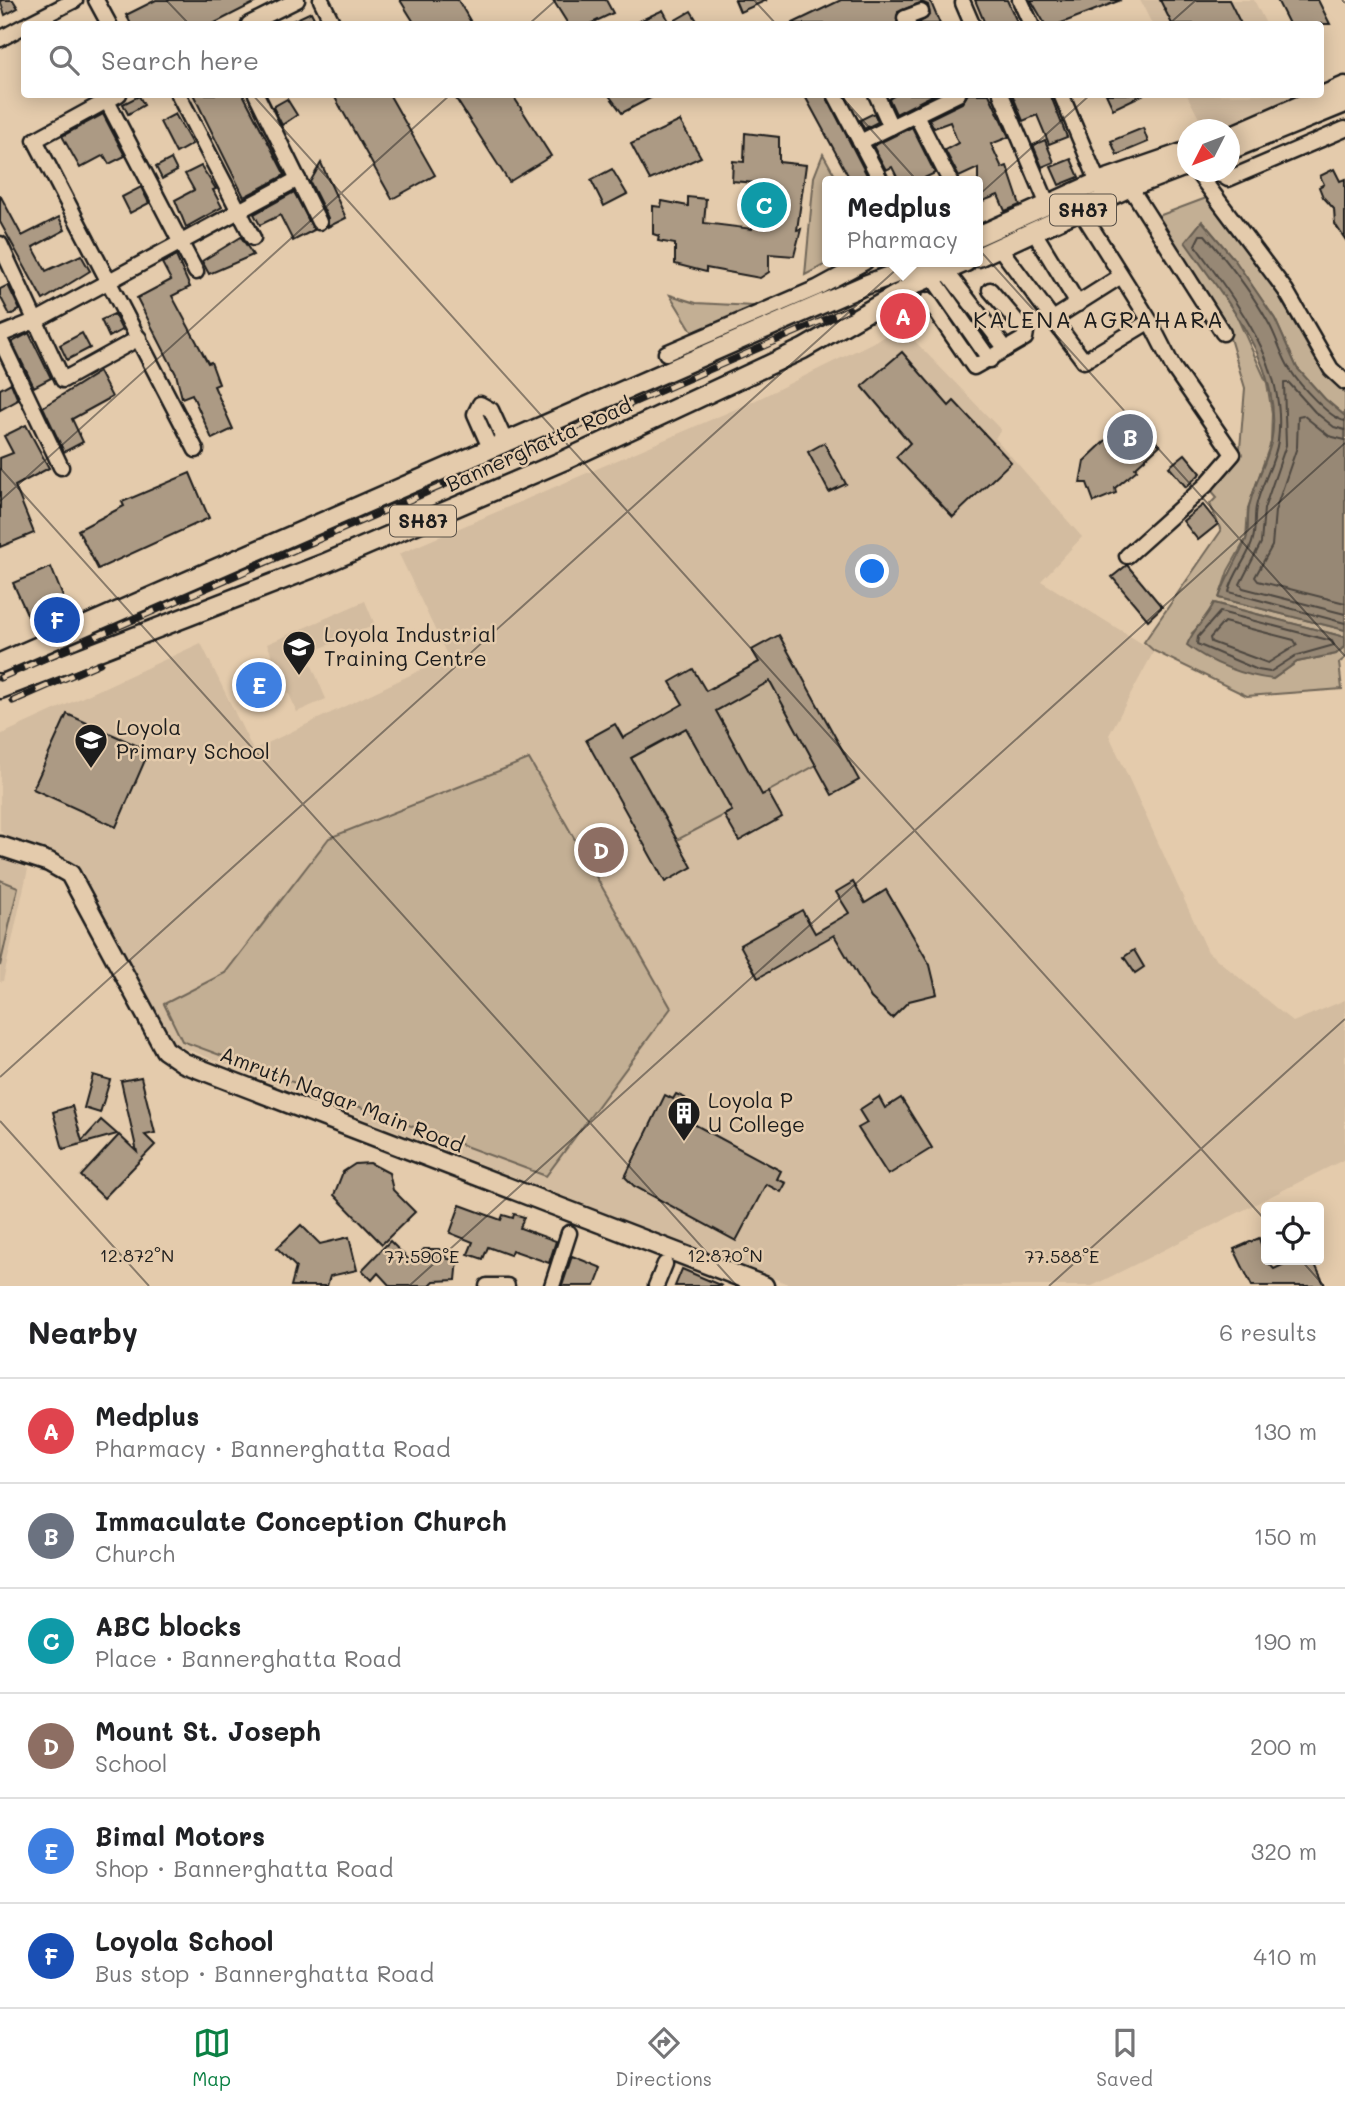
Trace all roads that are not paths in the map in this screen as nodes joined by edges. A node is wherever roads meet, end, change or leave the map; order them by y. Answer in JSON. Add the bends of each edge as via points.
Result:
{"nodes":[{"id":1,"x":75,"y":0,"type":"edge"},
{"id":2,"x":96,"y":0,"type":"edge"},
{"id":3,"x":297,"y":0,"type":"edge"},
{"id":4,"x":321,"y":0,"type":"edge"},
{"id":5,"x":1020,"y":0,"type":"edge"},
{"id":6,"x":963,"y":3,"type":"dead end"},
{"id":7,"x":921,"y":12,"type":"dead end"},
{"id":8,"x":34,"y":21,"type":"edge"},
{"id":9,"x":107,"y":21,"type":"edge"},
{"id":10,"x":255,"y":21,"type":"edge"},
{"id":11,"x":332,"y":21,"type":"edge"},
{"id":12,"x":906,"y":21,"type":"edge"},
{"id":13,"x":971,"y":21,"type":"edge"},
{"id":14,"x":1030,"y":21,"type":"edge"},
{"id":15,"x":21,"y":28,"type":"edge"},
{"id":16,"x":0,"y":39,"type":"edge"},
{"id":17,"x":1345,"y":86,"type":"edge"},
{"id":18,"x":1324,"y":95,"type":"edge"},
{"id":19,"x":113,"y":98,"type":"edge"},
{"id":20,"x":180,"y":98,"type":"edge"},
{"id":21,"x":258,"y":98,"type":"edge"},
{"id":22,"x":837,"y":98,"type":"edge"},
{"id":23,"x":878,"y":98,"type":"edge"},
{"id":24,"x":941,"y":98,"type":"edge"},
{"id":25,"x":1003,"y":98,"type":"edge"},
{"id":26,"x":1063,"y":98,"type":"edge"},
{"id":27,"x":1317,"y":98,"type":"edge"},
{"id":28,"x":1345,"y":103,"type":"edge"},
{"id":29,"x":916,"y":115,"type":"junction"},
{"id":30,"x":891,"y":127,"type":"junction"},
{"id":31,"x":1345,"y":129,"type":"edge"},
{"id":32,"x":1240,"y":132,"type":"edge"},
{"id":33,"x":860,"y":142,"type":"junction"},
{"id":34,"x":1240,"y":146,"type":"edge"},
{"id":35,"x":1177,"y":155,"type":"edge"},
{"id":36,"x":1177,"y":169,"type":"edge"},
{"id":37,"x":1240,"y":174,"type":"edge"},
{"id":38,"x":878,"y":176,"type":"edge"},
{"id":39,"x":947,"y":176,"type":"edge"},
{"id":40,"x":298,"y":179,"type":"junction"},
{"id":41,"x":1098,"y":182,"type":"junction"},
{"id":42,"x":1204,"y":182,"type":"edge"},
{"id":43,"x":1130,"y":187,"type":"junction"},
{"id":44,"x":1105,"y":200,"type":"junction"},
{"id":45,"x":1048,"y":205,"type":"junction"},
{"id":46,"x":238,"y":209,"type":"junction"},
{"id":47,"x":1081,"y":211,"type":"junction"},
{"id":48,"x":319,"y":222,"type":"dead end"},
{"id":49,"x":1034,"y":232,"type":"junction"},
{"id":50,"x":983,"y":234,"type":"edge"},
{"id":51,"x":253,"y":238,"type":"dead end"},
{"id":52,"x":180,"y":241,"type":"junction"},
{"id":53,"x":0,"y":244,"type":"edge"},
{"id":54,"x":999,"y":247,"type":"junction"},
{"id":55,"x":983,"y":255,"type":"edge"},
{"id":56,"x":856,"y":267,"type":"edge"},
{"id":57,"x":930,"y":267,"type":"edge"},
{"id":58,"x":195,"y":272,"type":"dead end"},
{"id":59,"x":1121,"y":276,"type":"junction"},
{"id":60,"x":109,"y":281,"type":"junction"},
{"id":61,"x":990,"y":290,"type":"dead end"},
{"id":62,"x":928,"y":300,"type":"dead end"},
{"id":63,"x":1078,"y":303,"type":"junction"},
{"id":64,"x":789,"y":319,"type":"junction"},
{"id":65,"x":1053,"y":319,"type":"junction"},
{"id":66,"x":37,"y":320,"type":"junction"},
{"id":67,"x":1150,"y":321,"type":"junction"},
{"id":68,"x":1223,"y":334,"type":"dead end"},
{"id":69,"x":0,"y":337,"type":"edge"},
{"id":70,"x":139,"y":338,"type":"junction"},
{"id":71,"x":803,"y":349,"type":"junction"},
{"id":72,"x":1006,"y":349,"type":"junction"},
{"id":73,"x":666,"y":353,"type":"dead end"},
{"id":74,"x":990,"y":360,"type":"junction"},
{"id":75,"x":1345,"y":382,"type":"edge"},
{"id":76,"x":196,"y":450,"type":"dead end"},
{"id":77,"x":61,"y":467,"type":"dead end"},
{"id":78,"x":1127,"y":556,"type":"dead end"},
{"id":79,"x":127,"y":610,"type":"junction"},
{"id":80,"x":138,"y":635,"type":"junction"},
{"id":81,"x":0,"y":663,"type":"edge"},
{"id":82,"x":0,"y":690,"type":"edge"},
{"id":83,"x":0,"y":846,"type":"edge"},
{"id":84,"x":569,"y":1233,"type":"dead end"},
{"id":85,"x":665,"y":1264,"type":"dead end"},
{"id":86,"x":488,"y":1285,"type":"edge"},
{"id":87,"x":507,"y":1286,"type":"edge"},
{"id":88,"x":552,"y":1286,"type":"edge"},
{"id":89,"x":656,"y":1286,"type":"edge"},
{"id":90,"x":764,"y":1286,"type":"edge"}],
"edges":[{"from":1,"to":8,"type":"street"},
{"from":2,"to":9,"type":"street"},
{"from":3,"to":10,"type":"street"},
{"from":4,"to":11,"type":"street"},
{"from":5,"to":14,"type":"street"},
{"from":6,"to":13,"type":"street"},
{"from":7,"to":12,"type":"street"},
{"from":15,"to":16,"type":"street"},
{"from":17,"to":18,"type":"main road"},
{"from":19,"to":52,"type":"street"},
{"from":19,"to":60,"type":"street","via":[[35,140]]},
{"from":20,"to":46,"type":"street"},
{"from":21,"to":40,"type":"street"},
{"from":22,"to":33,"type":"street"},
{"from":23,"to":30,"type":"street"},
{"from":24,"to":29,"type":"street"},
{"from":25,"to":45,"type":"street"},
{"from":26,"to":41,"type":"street"},
{"from":27,"to":32,"type":"main road"},
{"from":28,"to":34,"type":"main road"},
{"from":29,"to":30,"type":"street"},
{"from":29,"to":39,"type":"street"},
{"from":30,"to":33,"type":"street"},
{"from":31,"to":37,"type":"street"},
{"from":33,"to":38,"type":"street"},
{"from":35,"to":41,"type":"main road"},
{"from":36,"to":43,"type":"main road","number":"SH87"},
{"from":40,"to":46,"type":"street"},
{"from":40,"to":48,"type":"street"},
{"from":41,"to":44,"type":"street"},
{"from":41,"to":45,"type":"main road"},
{"from":42,"to":75,"type":"street","via":[[1286,291],[1331,369]]},
{"from":43,"to":44,"type":"main road","number":"SH87"},
{"from":43,"to":68,"type":"street"},
{"from":44,"to":47,"type":"main road","number":"SH87"},
{"from":45,"to":50,"type":"main road"},
{"from":46,"to":51,"type":"street"},
{"from":46,"to":52,"type":"street"},
{"from":47,"to":49,"type":"main road","number":"SH87"},
{"from":47,"to":59,"type":"street"},
{"from":49,"to":54,"type":"main road","number":"SH87"},
{"from":49,"to":63,"type":"street"},
{"from":52,"to":58,"type":"street"},
{"from":52,"to":60,"type":"street"},
{"from":53,"to":66,"type":"street"},
{"from":54,"to":55,"type":"main road","number":"SH87"},
{"from":54,"to":65,"type":"street"},
{"from":56,"to":73,"type":"street"},
{"from":57,"to":64,"type":"main road","name":"Bannerghatta Road","number":"SH87"},
{"from":57,"to":71,"type":"main road","name":"Bannerghatta Road","number":"SH87"},
{"from":57,"to":72,"type":"street"},
{"from":57,"to":74,"type":"street"},
{"from":59,"to":63,"type":"street"},
{"from":59,"to":67,"type":"street"},
{"from":60,"to":66,"type":"street"},
{"from":60,"to":70,"type":"street"},
{"from":61,"to":72,"type":"street","via":[[1026,332],[1025,338]]},
{"from":62,"to":74,"type":"street","via":[[971,365],[977,368]]},
{"from":63,"to":65,"type":"street"},
{"from":64,"to":71,"type":"main road"},
{"from":64,"to":79,"type":"main road","name":"Bannerghatta Road","number":"SH87"},
{"from":65,"to":67,"type":"street","via":[[1084,361]]},
{"from":66,"to":69,"type":"street"},
{"from":66,"to":70,"type":"street","via":[[63,380]]},
{"from":67,"to":78,"type":"street","via":[[1173,367],[1233,454],[1206,485]]},
{"from":69,"to":77,"type":"street"},
{"from":70,"to":76,"type":"street"},
{"from":71,"to":80,"type":"main road","name":"Bannerghatta Road","number":"SH87","via":[[565,460],[323,564]]},
{"from":72,"to":74,"type":"street"},
{"from":79,"to":80,"type":"main road"},
{"from":79,"to":81,"type":"main road","name":"Bannerghatta Road","number":"SH87"},
{"from":80,"to":82,"type":"main road","name":"Bannerghatta Road","number":"SH87"},
{"from":83,"to":90,"type":"main road","name":"Amruth Nagar Main Road","via":[[70,874],[165,1050],[184,1063]]},
{"from":84,"to":88,"type":"street"},
{"from":85,"to":89,"type":"street"},
{"from":86,"to":87,"type":"street"}]}
